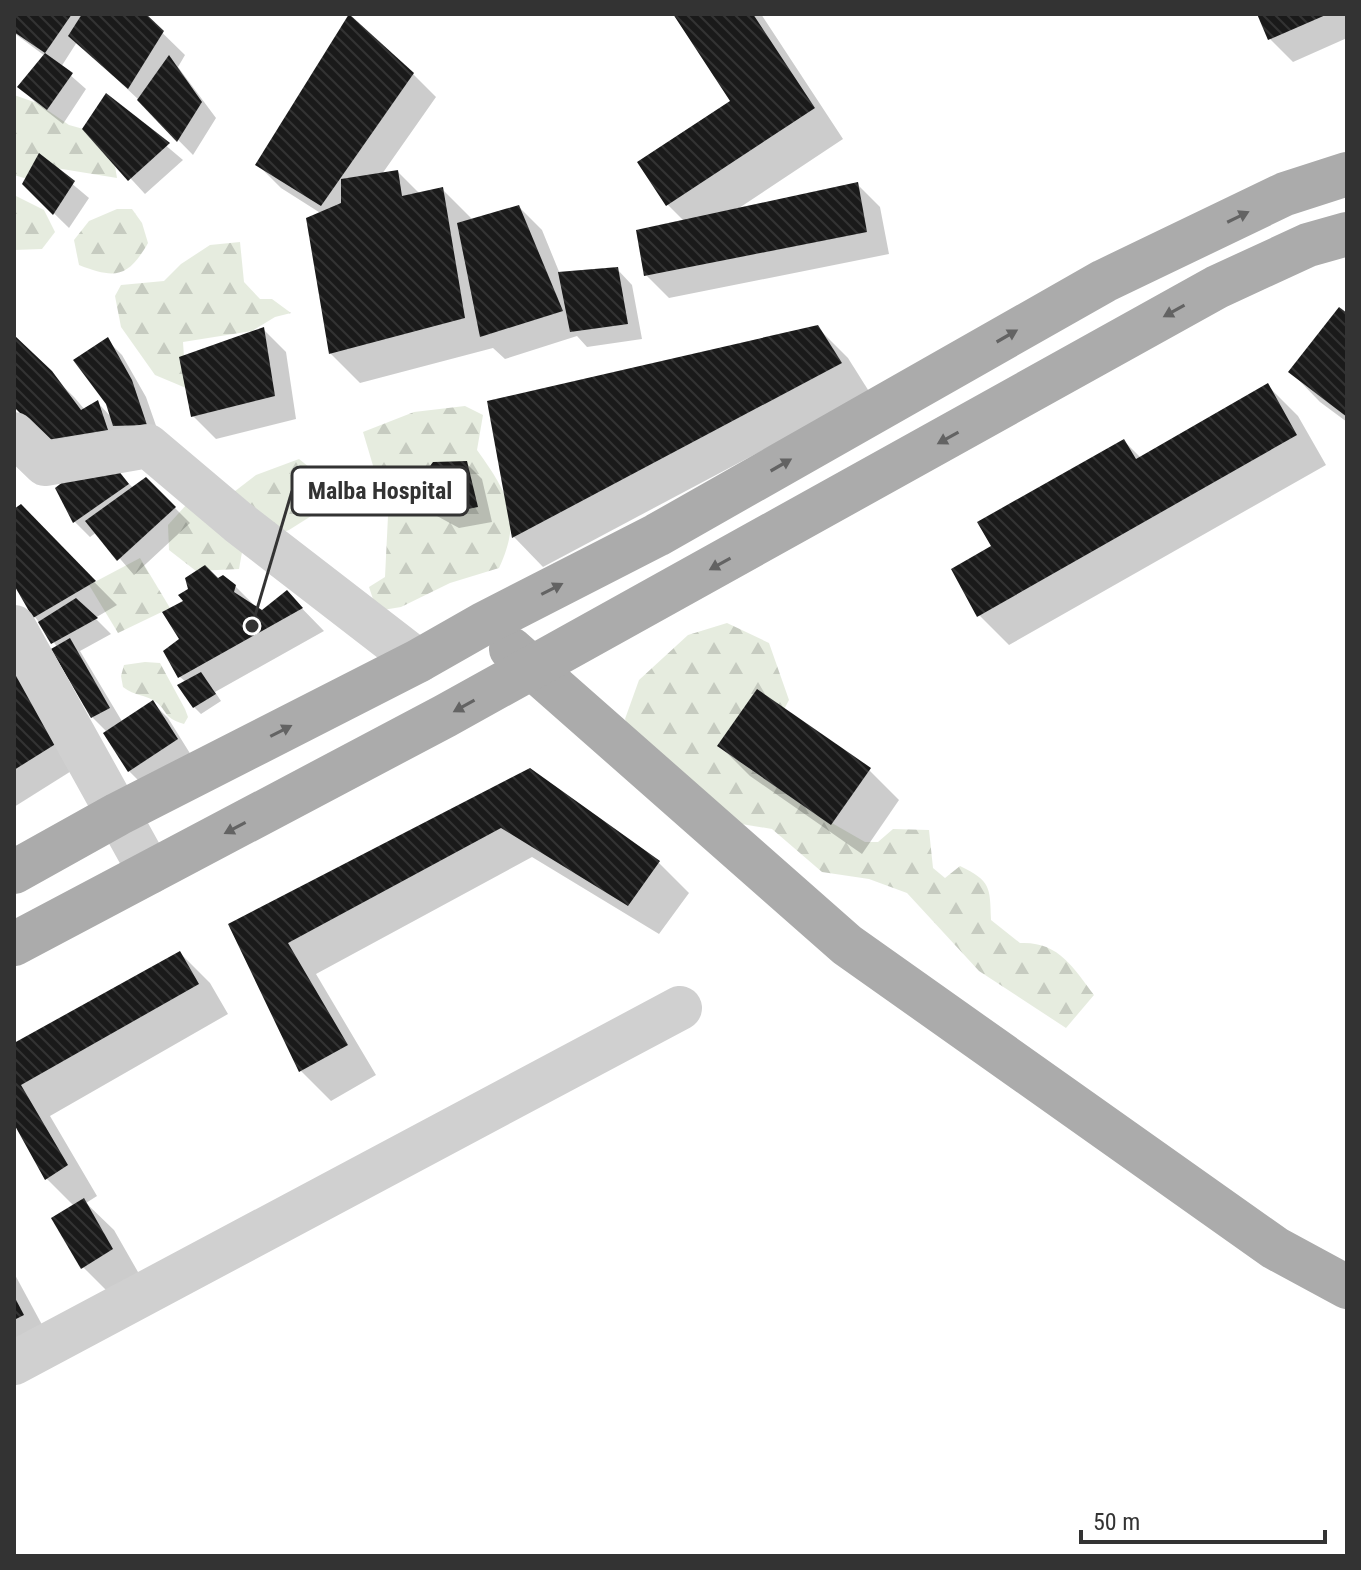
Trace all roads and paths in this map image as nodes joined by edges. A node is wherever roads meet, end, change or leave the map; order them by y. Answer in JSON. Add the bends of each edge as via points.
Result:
{"nodes":[{"id":1,"x":1347,"y":174,"type":"edge"},
{"id":2,"x":1285,"y":194,"type":"junction"},
{"id":3,"x":1327,"y":239,"type":"edge"},
{"id":4,"x":14,"y":434,"type":"edge"},
{"id":5,"x":29,"y":474,"type":"edge"},
{"id":6,"x":483,"y":624,"type":"junction"},
{"id":7,"x":14,"y":627,"type":"edge"},
{"id":8,"x":418,"y":661,"type":"junction"},
{"id":9,"x":533,"y":668,"type":"junction"},
{"id":10,"x":118,"y":814,"type":"junction"},
{"id":11,"x":14,"y":872,"type":"edge"},
{"id":12,"x":150,"y":872,"type":"junction"},
{"id":13,"x":14,"y":944,"type":"edge"},
{"id":14,"x":680,"y":1008,"type":"dead end"},
{"id":15,"x":1347,"y":1287,"type":"edge"},
{"id":16,"x":14,"y":1363,"type":"edge"}],
"edges":[{"from":1,"to":2,"type":"main road"},
{"from":2,"to":3,"type":"main road"},
{"from":6,"to":2,"type":"main road","one_way":true,"via":[[657,535],[1104,281]]},
{"from":3,"to":9,"type":"main road","one_way":true,"via":[[1217,287]]},
{"from":4,"to":5,"type":"street"},
{"from":5,"to":8,"type":"street","via":[[148,446]]},
{"from":6,"to":8,"type":"main road"},
{"from":6,"to":9,"type":"main road"},
{"from":7,"to":10,"type":"street"},
{"from":10,"to":8,"type":"main road","one_way":true},
{"from":9,"to":12,"type":"main road","one_way":true},
{"from":9,"to":15,"type":"main road","via":[[847,945],[1275,1248]]},
{"from":10,"to":11,"type":"main road"},
{"from":10,"to":12,"type":"street"},
{"from":12,"to":13,"type":"main road"},
{"from":14,"to":16,"type":"street"}]}
